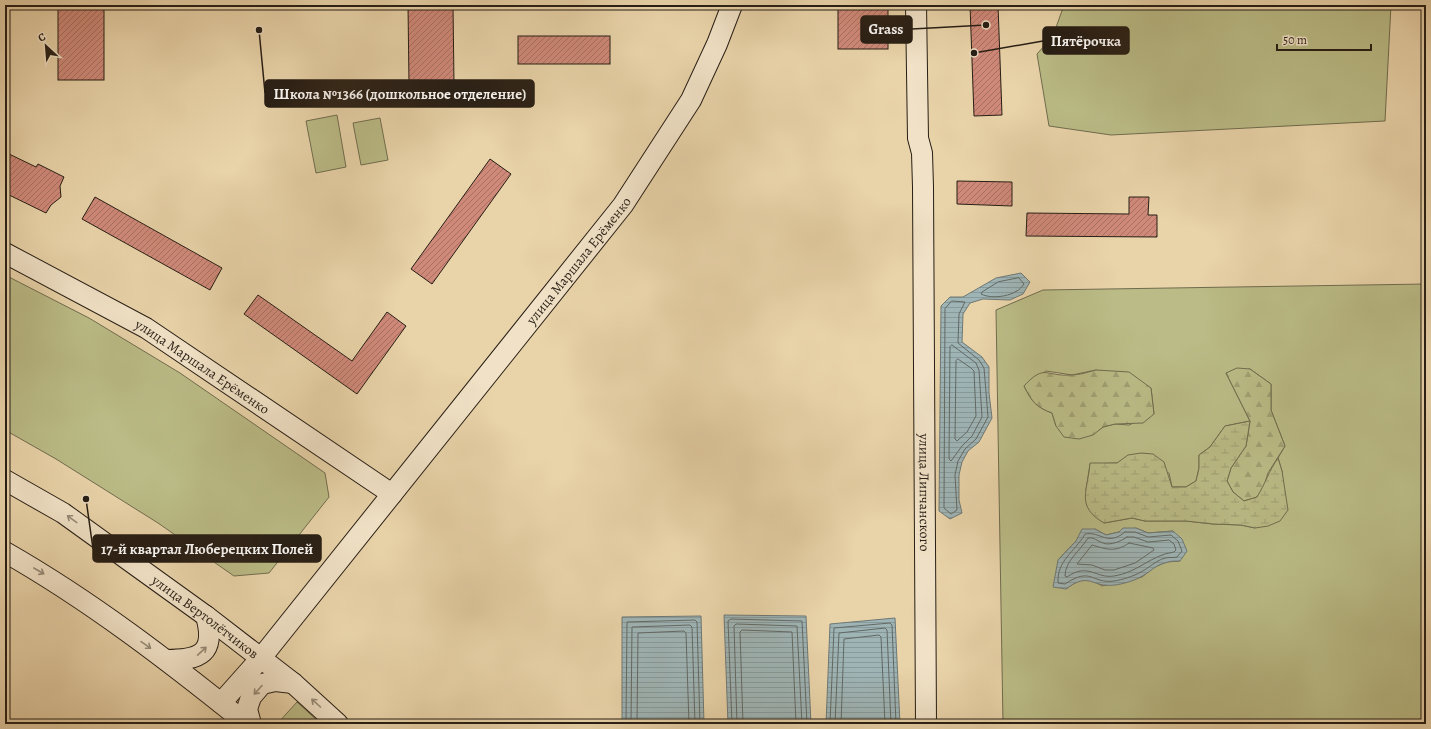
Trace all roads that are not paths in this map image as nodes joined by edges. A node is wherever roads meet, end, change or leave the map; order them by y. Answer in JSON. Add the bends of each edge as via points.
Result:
{"nodes":[{"id":1,"x":732,"y":5,"type":"edge"},
{"id":2,"x":916,"y":5,"type":"edge"},
{"id":3,"x":926,"y":5,"type":"edge"},
{"id":4,"x":922,"y":153,"type":"junction"},
{"id":5,"x":5,"y":253,"type":"edge"},
{"id":6,"x":5,"y":480,"type":"edge"},
{"id":7,"x":392,"y":494,"type":"junction"},
{"id":8,"x":5,"y":552,"type":"edge"},
{"id":9,"x":206,"y":616,"type":"junction"},
{"id":10,"x":261,"y":658,"type":"junction"},
{"id":11,"x":166,"y":660,"type":"junction"},
{"id":12,"x":292,"y":683,"type":"junction"},
{"id":13,"x":222,"y":704,"type":"junction"},
{"id":14,"x":247,"y":724,"type":"edge"},
{"id":15,"x":251,"y":724,"type":"edge"},
{"id":16,"x":338,"y":724,"type":"edge"},
{"id":17,"x":926,"y":724,"type":"edge"}],
"edges":[{"from":1,"to":7,"type":"street","name":"улица Маршала Ерёменко","via":[[691,100],[623,205]]},
{"from":2,"to":4,"type":"street","via":[[918,138]]},
{"from":3,"to":4,"type":"street","via":[[927,138]]},
{"from":4,"to":17,"type":"street","name":"улица Липчанского"},
{"from":5,"to":7,"type":"street","name":"улица Маршала Ерёменко","via":[[146,328]]},
{"from":9,"to":6,"type":"street","name":"улица Вертолётчиков","one_way":true,"via":[[63,513]]},
{"from":7,"to":10,"type":"street","name":"улица Маршала Ерёменко"},
{"from":8,"to":11,"type":"street","one_way":true,"via":[[47,576]]},
{"from":9,"to":10,"type":"street","name":"улица Вертолётчиков"},
{"from":11,"to":9,"type":"street","one_way":true,"via":[[184,660],[199,655],[209,645],[210,633]]},
{"from":10,"to":12,"type":"street","name":"улица Вертолётчиков"},
{"from":10,"to":13,"type":"street","name":"улица Маршала Ерёменко"},
{"from":11,"to":13,"type":"street"},
{"from":12,"to":15,"type":"street","one_way":true,"via":[[275,681],[262,684],[251,697],[247,709]]},
{"from":16,"to":12,"type":"street","name":"улица Вертолётчиков","one_way":true},
{"from":13,"to":14,"type":"street"}]}
